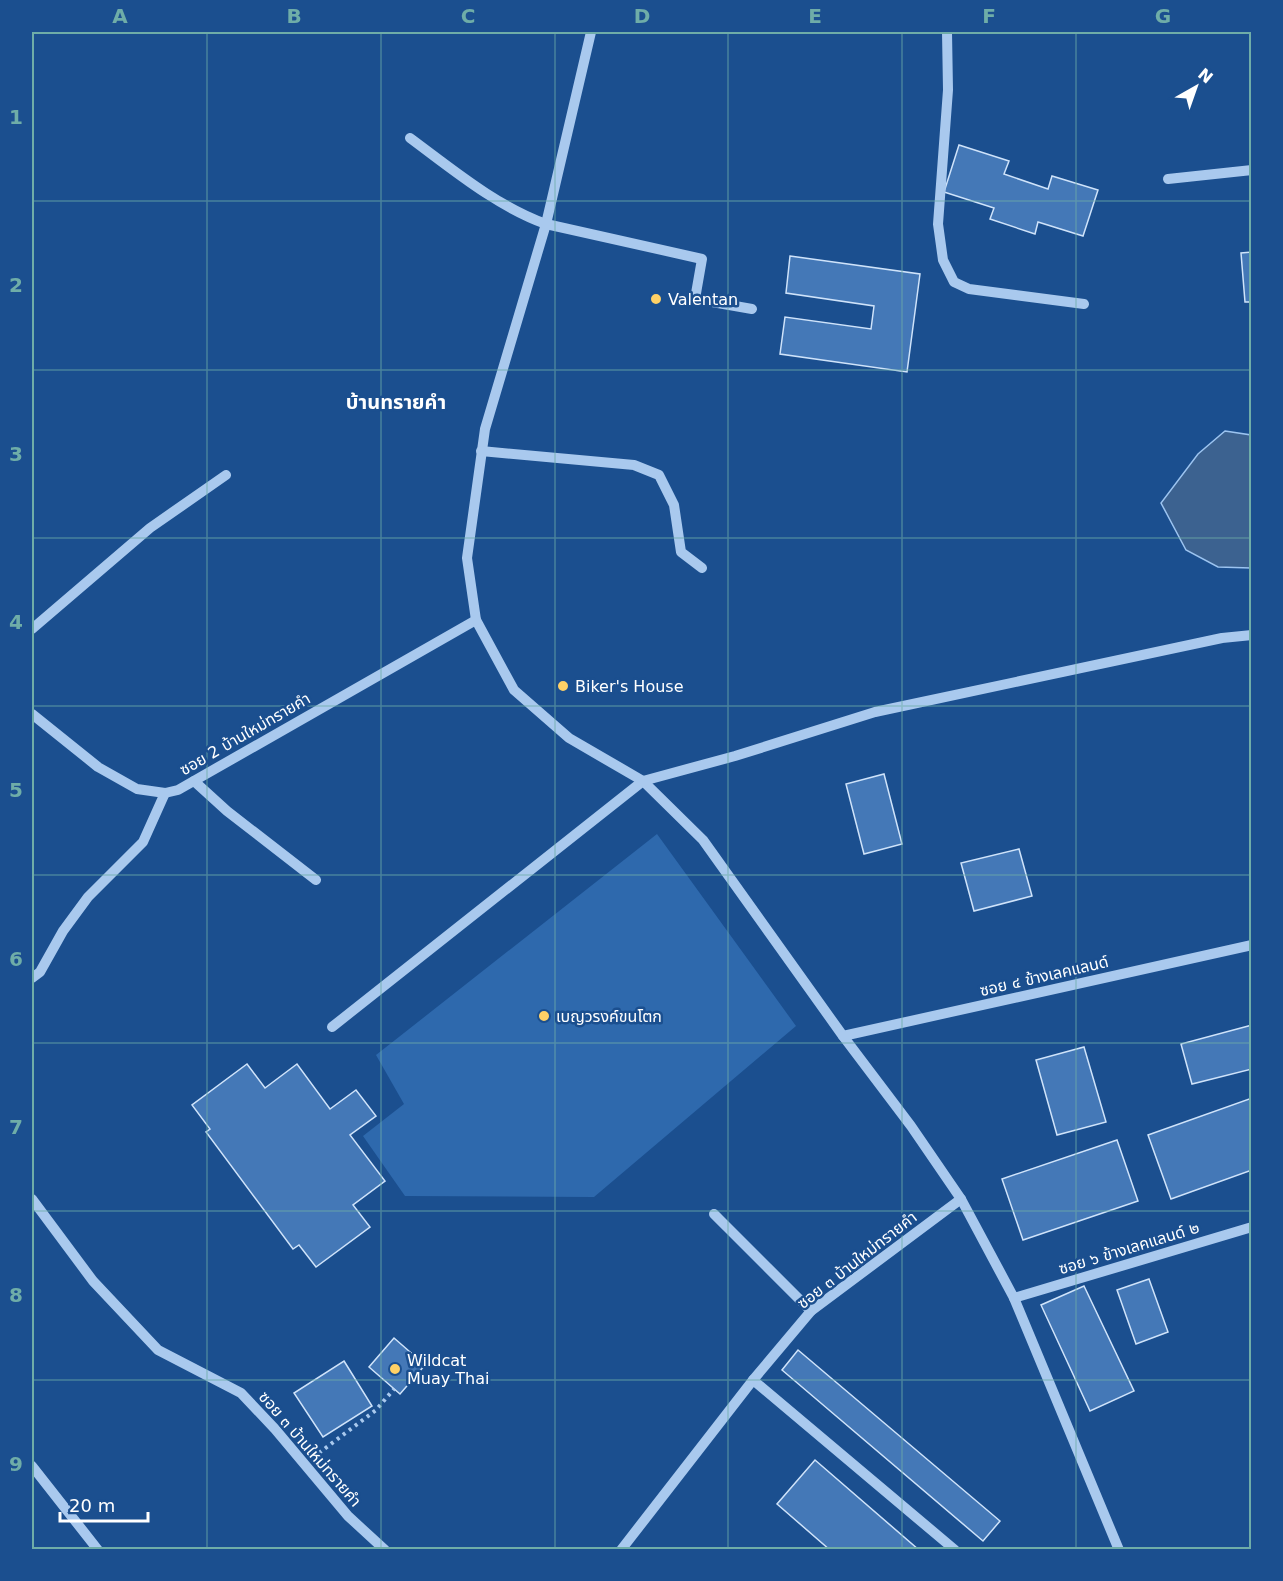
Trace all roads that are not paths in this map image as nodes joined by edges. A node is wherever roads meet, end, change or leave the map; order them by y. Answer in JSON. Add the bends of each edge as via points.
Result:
{"nodes":[{"id":1,"x":591,"y":32,"type":"edge"},
{"id":2,"x":947,"y":32,"type":"edge"},
{"id":3,"x":410,"y":138,"type":"dead end"},
{"id":4,"x":1251,"y":170,"type":"edge"},
{"id":5,"x":1168,"y":179,"type":"dead end"},
{"id":6,"x":546,"y":224,"type":"junction"},
{"id":7,"x":1084,"y":304,"type":"dead end"},
{"id":8,"x":752,"y":309,"type":"dead end"},
{"id":9,"x":481,"y":451,"type":"junction"},
{"id":10,"x":226,"y":475,"type":"dead end"},
{"id":11,"x":702,"y":568,"type":"dead end"},
{"id":12,"x":476,"y":620,"type":"junction"},
{"id":13,"x":32,"y":629,"type":"edge"},
{"id":14,"x":1251,"y":635,"type":"edge"},
{"id":15,"x":32,"y":714,"type":"edge"},
{"id":16,"x":194,"y":781,"type":"junction"},
{"id":17,"x":643,"y":781,"type":"junction"},
{"id":18,"x":165,"y":793,"type":"junction"},
{"id":19,"x":316,"y":880,"type":"dead end"},
{"id":20,"x":1251,"y":945,"type":"edge"},
{"id":21,"x":32,"y":978,"type":"edge"},
{"id":22,"x":332,"y":1027,"type":"dead end"},
{"id":23,"x":843,"y":1036,"type":"junction"},
{"id":24,"x":961,"y":1199,"type":"junction"},
{"id":25,"x":32,"y":1200,"type":"edge"},
{"id":26,"x":714,"y":1215,"type":"dead end"},
{"id":27,"x":1251,"y":1227,"type":"edge"},
{"id":28,"x":1014,"y":1298,"type":"junction"},
{"id":29,"x":811,"y":1311,"type":"junction"},
{"id":30,"x":753,"y":1380,"type":"junction"},
{"id":31,"x":32,"y":1466,"type":"edge"},
{"id":32,"x":98,"y":1550,"type":"edge"},
{"id":33,"x":385,"y":1550,"type":"edge"},
{"id":34,"x":621,"y":1550,"type":"edge"},
{"id":35,"x":955,"y":1550,"type":"edge"},
{"id":36,"x":1119,"y":1550,"type":"edge"}],
"edges":[{"from":1,"to":6,"type":"street"},
{"from":2,"to":7,"type":"street","via":[[948,90],[938,224],[943,261],[954,282],[969,289]]},
{"from":3,"to":6,"type":"street","via":[[523,216]]},
{"from":4,"to":5,"type":"street"},
{"from":6,"to":8,"type":"street","via":[[702,260],[695,299]]},
{"from":6,"to":9,"type":"street","via":[[484,429]]},
{"from":9,"to":11,"type":"street","via":[[634,465],[659,476],[674,505],[681,552]]},
{"from":9,"to":12,"type":"street","via":[[467,558]]},
{"from":10,"to":13,"type":"street","via":[[150,528]]},
{"from":12,"to":16,"type":"street","name":"ซอย 2 บ้านใหม่ทรายคำ"},
{"from":12,"to":17,"type":"street","via":[[514,690],[569,738]]},
{"from":14,"to":17,"type":"street","via":[[875,712]]},
{"from":15,"to":18,"type":"street","via":[[98,767],[137,789]]},
{"from":16,"to":18,"type":"street","name":"ซอย 2 บ้านใหม่ทรายคำ"},
{"from":16,"to":19,"type":"street"},
{"from":17,"to":22,"type":"street"},
{"from":17,"to":23,"type":"street","via":[[703,840]]},
{"from":18,"to":21,"type":"street","via":[[143,842],[88,897],[40,972]]},
{"from":20,"to":23,"type":"street","name":"ซอย ๔ ข้างเลคแลนด์"},
{"from":23,"to":24,"type":"street"},
{"from":24,"to":28,"type":"street"},
{"from":24,"to":29,"type":"street","name":"ซอย ๓ บ้านใหม่ทรายคำ"},
{"from":25,"to":33,"type":"street","name":"ซอย ๓ บ้านใหม่ทรายคำ","via":[[93,1281],[158,1350],[241,1393],[348,1516]]},
{"from":26,"to":29,"type":"street"},
{"from":27,"to":28,"type":"street","name":"ซอย ๖ ข้างเลคแลนด์ ๒"},
{"from":28,"to":36,"type":"street"},
{"from":29,"to":30,"type":"street","name":"ซอย ๓ บ้านใหม่ทรายคำ"},
{"from":30,"to":34,"type":"street","name":"ซอย ๓ บ้านใหม่ทรายคำ"},
{"from":30,"to":35,"type":"street"},
{"from":31,"to":32,"type":"street"}]}
